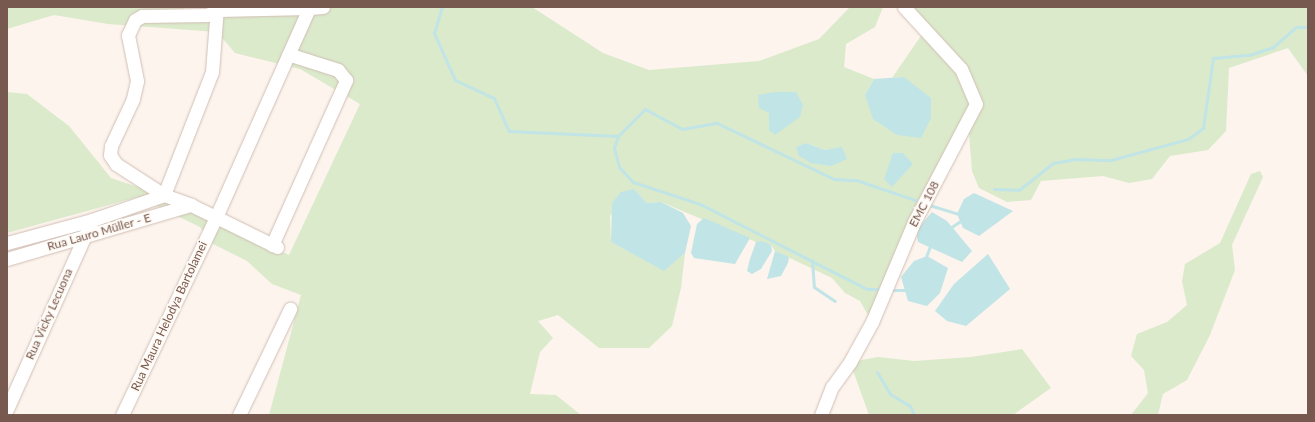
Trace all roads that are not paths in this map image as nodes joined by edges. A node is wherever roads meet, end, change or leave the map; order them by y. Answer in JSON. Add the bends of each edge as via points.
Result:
{"nodes":[{"id":1,"x":323,"y":7,"type":"edge"},
{"id":2,"x":904,"y":7,"type":"edge"},
{"id":3,"x":309,"y":8,"type":"edge"},
{"id":4,"x":218,"y":9,"type":"edge"},
{"id":5,"x":288,"y":54,"type":"junction"},
{"id":6,"x":164,"y":195,"type":"junction"},
{"id":7,"x":191,"y":206,"type":"junction"},
{"id":8,"x":216,"y":217,"type":"junction"},
{"id":9,"x":92,"y":220,"type":"junction"},
{"id":10,"x":84,"y":236,"type":"junction"},
{"id":11,"x":7,"y":243,"type":"edge"},
{"id":12,"x":7,"y":259,"type":"edge"},
{"id":13,"x":290,"y":309,"type":"dead end"},
{"id":14,"x":7,"y":409,"type":"edge"},
{"id":15,"x":122,"y":415,"type":"edge"},
{"id":16,"x":239,"y":415,"type":"edge"},
{"id":17,"x":821,"y":415,"type":"edge"}],
"edges":[{"from":1,"to":3,"type":"street"},
{"from":2,"to":17,"type":"street","name":"EMC 108","via":[[961,69],[976,104],[914,222],[872,322],[850,362],[832,387]]},
{"from":3,"to":4,"type":"street"},
{"from":3,"to":5,"type":"street","name":"Rua Maura Helodya Bartolamei"},
{"from":4,"to":6,"type":"street","via":[[212,72]]},
{"from":4,"to":6,"type":"street","via":[[207,15],[142,16],[135,20],[128,35],[137,81],[110,154],[125,173]]},
{"from":5,"to":8,"type":"street","name":"Rua Maura Helodya Bartolamei"},
{"from":5,"to":8,"type":"street","via":[[338,70],[346,80],[275,246]]},
{"from":6,"to":7,"type":"street"},
{"from":6,"to":9,"type":"street","name":"Rua Lauro Müller - E"},
{"from":7,"to":8,"type":"street"},
{"from":7,"to":10,"type":"street","name":"Rua Lauro Müller - E"},
{"from":8,"to":15,"type":"street","name":"Rua Maura Helodya Bartolamei"},
{"from":9,"to":10,"type":"street","name":"Rua Vicky Lecuona"},
{"from":9,"to":11,"type":"street","name":"Rua Lauro Müller - E"},
{"from":10,"to":12,"type":"street","name":"Rua Lauro Müller - E"},
{"from":10,"to":14,"type":"street","name":"Rua Vicky Lecuona"},
{"from":13,"to":16,"type":"street"}]}
